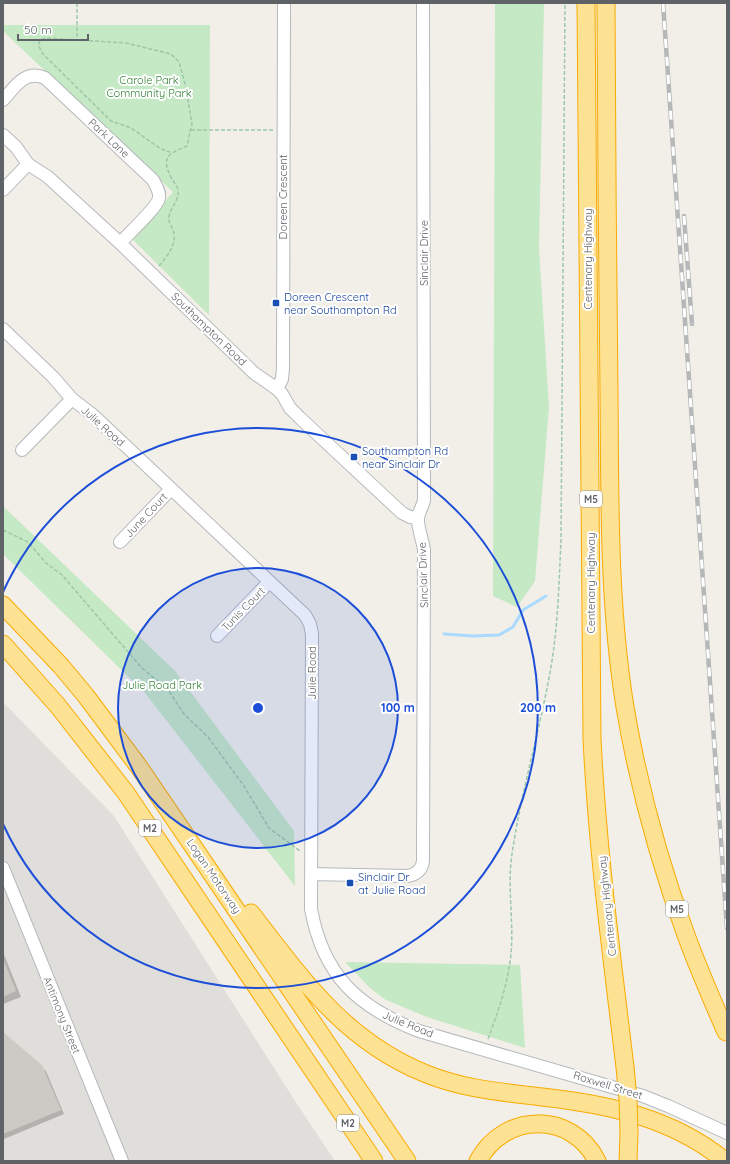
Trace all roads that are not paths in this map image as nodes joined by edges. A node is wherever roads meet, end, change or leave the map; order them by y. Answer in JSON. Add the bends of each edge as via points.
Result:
{"nodes":[{"id":1,"x":284,"y":3,"type":"edge"},
{"id":2,"x":423,"y":3,"type":"edge"},
{"id":3,"x":586,"y":3,"type":"edge"},
{"id":4,"x":606,"y":3,"type":"edge"},
{"id":5,"x":3,"y":100,"type":"edge"},
{"id":6,"x":3,"y":135,"type":"edge"},
{"id":7,"x":28,"y":164,"type":"junction"},
{"id":8,"x":3,"y":190,"type":"edge"},
{"id":9,"x":120,"y":243,"type":"junction"},
{"id":10,"x":3,"y":329,"type":"edge"},
{"id":11,"x":277,"y":389,"type":"junction"},
{"id":12,"x":72,"y":399,"type":"junction"},
{"id":13,"x":22,"y":450,"type":"dead end"},
{"id":14,"x":171,"y":489,"type":"junction"},
{"id":15,"x":418,"y":518,"type":"junction"},
{"id":16,"x":120,"y":542,"type":"dead end"},
{"id":17,"x":269,"y":582,"type":"junction"},
{"id":18,"x":3,"y":605,"type":"edge"},
{"id":19,"x":217,"y":636,"type":"dead end"},
{"id":20,"x":3,"y":644,"type":"edge"},
{"id":21,"x":3,"y":868,"type":"edge"},
{"id":22,"x":312,"y":874,"type":"junction"},
{"id":23,"x":221,"y":888,"type":"junction"},
{"id":24,"x":726,"y":1032,"type":"dead end"},
{"id":25,"x":485,"y":1046,"type":"joint"},
{"id":26,"x":322,"y":1086,"type":"junction"},
{"id":27,"x":727,"y":1133,"type":"edge"},
{"id":28,"x":122,"y":1161,"type":"edge"},
{"id":29,"x":361,"y":1161,"type":"edge"},
{"id":30,"x":374,"y":1161,"type":"edge"},
{"id":31,"x":407,"y":1161,"type":"edge"},
{"id":32,"x":478,"y":1161,"type":"edge"},
{"id":33,"x":597,"y":1161,"type":"edge"},
{"id":34,"x":628,"y":1161,"type":"edge"},
{"id":35,"x":725,"y":1161,"type":"edge"}],
"edges":[{"from":1,"to":11,"type":"street","name":"Doreen Crescent","via":[[283,368],[282,379]]},
{"from":2,"to":15,"type":"street","name":"Sinclair Drive","via":[[424,492],[423,508]]},
{"from":3,"to":34,"type":"highway","name":"Centenary Highway","number":"M5","bridge":true,"via":[[592,738],[599,840],[625,1067]]},
{"from":4,"to":24,"type":"highway","name":"Centenary Highway","number":"M5","via":[[610,515],[616,631],[625,707],[656,842],[686,936]]},
{"from":5,"to":9,"type":"street","name":"Park Lane","via":[[25,78],[35,74],[45,78],[153,180],[159,193],[158,202]]},
{"from":6,"to":7,"type":"street","name":"Southampton Road","via":[[16,147]]},
{"from":7,"to":8,"type":"street"},
{"from":7,"to":9,"type":"street","name":"Southampton Road","via":[[48,178]]},
{"from":9,"to":11,"type":"street","name":"Southampton Road","via":[[254,373]]},
{"from":10,"to":12,"type":"street","name":"Julie Road","via":[[54,377]]},
{"from":11,"to":15,"type":"street","name":"Southampton Road","via":[[300,418],[402,513]]},
{"from":12,"to":13,"type":"street"},
{"from":12,"to":14,"type":"street","name":"Julie Road","via":[[93,415]]},
{"from":14,"to":16,"type":"street","name":"June Court"},
{"from":14,"to":17,"type":"street","name":"Julie Road"},
{"from":15,"to":22,"type":"street","name":"Sinclair Drive","via":[[424,550],[423,865],[416,873],[407,876]]},
{"from":17,"to":19,"type":"street","name":"Tunis Court"},
{"from":17,"to":22,"type":"street","name":"Julie Road","via":[[305,615],[312,634]]},
{"from":18,"to":23,"type":"highway","name":"Logan Motorway","number":"M2","via":[[86,696],[139,767]]},
{"from":20,"to":26,"type":"highway","number":"M2","via":[[58,706],[126,794]]},
{"from":21,"to":28,"type":"street","name":"Antimony Street"},
{"from":22,"to":25,"type":"street","name":"Julie Road","via":[[311,909],[316,934],[336,975],[350,990],[366,1005],[395,1022],[419,1031]]},
{"from":23,"to":31,"type":"highway","name":"Logan Motorway","number":"M2"},
{"from":23,"to":35,"type":"highway","via":[[237,896],[309,987],[336,1016],[364,1039],[395,1059],[426,1074],[461,1085],[597,1105],[638,1115],[688,1136]]},
{"from":25,"to":27,"type":"street","name":"Roxwell Street","via":[[643,1096]]},
{"from":26,"to":29,"type":"highway","via":[[323,1101]]},
{"from":26,"to":30,"type":"highway","number":"M2"},
{"from":32,"to":33,"type":"highway","via":[[489,1145],[504,1133],[520,1126],[540,1124],[551,1125],[571,1133],[587,1146]]}]}
